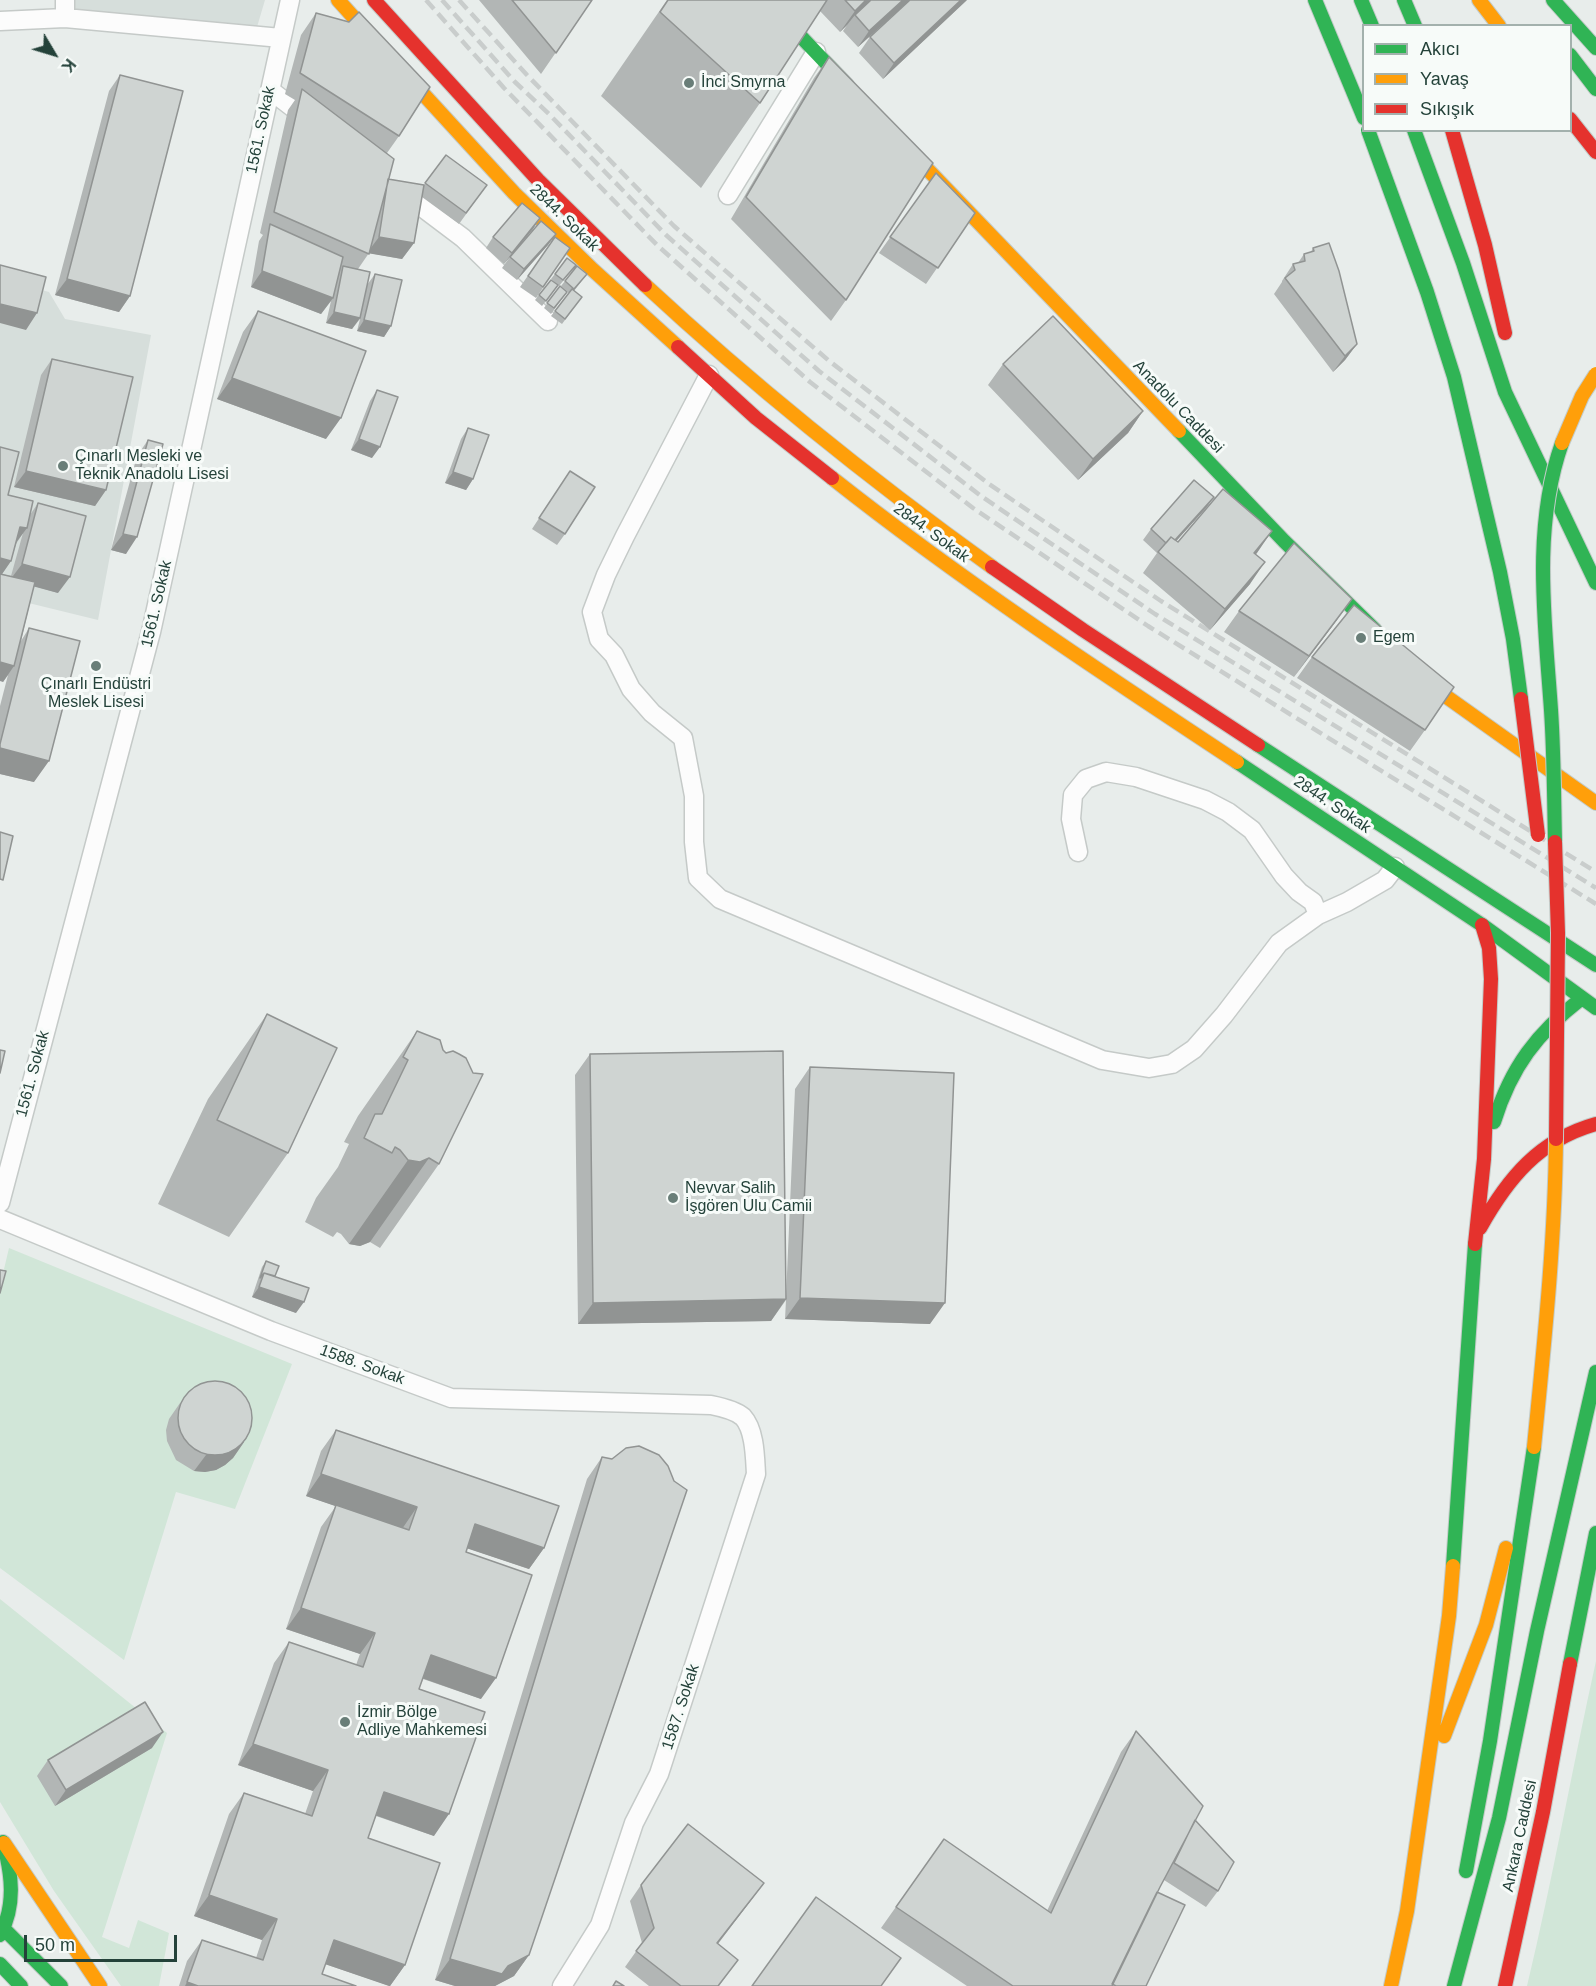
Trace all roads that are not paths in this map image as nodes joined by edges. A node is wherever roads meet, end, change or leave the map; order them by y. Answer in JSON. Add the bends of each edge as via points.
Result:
{"nodes":[{"id":1,"x":290,"y":0,"type":"edge"},
{"id":2,"x":338,"y":0,"type":"edge"},
{"id":3,"x":374,"y":0,"type":"edge"},
{"id":4,"x":766,"y":0,"type":"edge"},
{"id":5,"x":1315,"y":0,"type":"edge"},
{"id":6,"x":1361,"y":0,"type":"edge"},
{"id":7,"x":1404,"y":0,"type":"edge"},
{"id":8,"x":1479,"y":0,"type":"edge"},
{"id":9,"x":1553,"y":0,"type":"edge"},
{"id":10,"x":65,"y":9,"type":"edge"},
{"id":11,"x":0,"y":21,"type":"edge"},
{"id":12,"x":1371,"y":24,"type":"edge"},
{"id":13,"x":1414,"y":24,"type":"edge"},
{"id":14,"x":1497,"y":24,"type":"edge"},
{"id":15,"x":281,"y":38,"type":"junction"},
{"id":16,"x":1596,"y":48,"type":"edge"},
{"id":17,"x":816,"y":52,"type":"junction"},
{"id":18,"x":1572,"y":58,"type":"edge"},
{"id":19,"x":1596,"y":89,"type":"edge"},
{"id":20,"x":270,"y":90,"type":"junction"},
{"id":21,"x":853,"y":91,"type":"edge"},
{"id":22,"x":1362,"y":113,"type":"edge"},
{"id":23,"x":1572,"y":121,"type":"edge"},
{"id":24,"x":1369,"y":132,"type":"edge"},
{"id":25,"x":1415,"y":132,"type":"edge"},
{"id":26,"x":1453,"y":132,"type":"edge"},
{"id":27,"x":327,"y":134,"type":"edge"},
{"id":28,"x":900,"y":140,"type":"edge"},
{"id":29,"x":1596,"y":152,"type":"edge"},
{"id":30,"x":393,"y":185,"type":"edge"},
{"id":31,"x":728,"y":195,"type":"dead end"},
{"id":32,"x":548,"y":321,"type":"dead end"},
{"id":33,"x":1508,"y":347,"type":"dead end"},
{"id":34,"x":1596,"y":374,"type":"edge"},
{"id":35,"x":709,"y":375,"type":"junction"},
{"id":36,"x":1516,"y":381,"type":"dead end"},
{"id":37,"x":1537,"y":460,"type":"junction"},
{"id":38,"x":1596,"y":583,"type":"edge"},
{"id":39,"x":1386,"y":640,"type":"edge"},
{"id":40,"x":1412,"y":665,"type":"edge"},
{"id":41,"x":1596,"y":803,"type":"edge"},
{"id":42,"x":1078,"y":852,"type":"dead end"},
{"id":43,"x":1395,"y":867,"type":"junction"},
{"id":44,"x":1318,"y":915,"type":"junction"},
{"id":45,"x":1482,"y":925,"type":"junction"},
{"id":46,"x":1558,"y":933,"type":"junction"},
{"id":47,"x":1596,"y":965,"type":"edge"},
{"id":48,"x":1596,"y":992,"type":"edge"},
{"id":49,"x":1581,"y":998,"type":"junction"},
{"id":50,"x":1596,"y":1008,"type":"edge"},
{"id":51,"x":1596,"y":1124,"type":"edge"},
{"id":52,"x":1484,"y":1159,"type":"junction"},
{"id":53,"x":0,"y":1196,"type":"edge"},
{"id":54,"x":0,"y":1203,"type":"edge"},
{"id":55,"x":0,"y":1219,"type":"edge"},
{"id":56,"x":1476,"y":1237,"type":"junction"},
{"id":57,"x":1596,"y":1372,"type":"edge"},
{"id":58,"x":743,"y":1418,"type":"joint"},
{"id":59,"x":1534,"y":1447,"type":"junction"},
{"id":60,"x":1596,"y":1533,"type":"edge"},
{"id":61,"x":1596,"y":1593,"type":"edge"},
{"id":62,"x":1566,"y":1692,"type":"junction"},
{"id":63,"x":1426,"y":1788,"type":"junction"},
{"id":64,"x":2,"y":1840,"type":"edge"},
{"id":65,"x":1,"y":1930,"type":"edge"},
{"id":66,"x":1462,"y":1953,"type":"junction"},
{"id":67,"x":0,"y":1965,"type":"edge"},
{"id":68,"x":21,"y":1986,"type":"edge"},
{"id":69,"x":61,"y":1986,"type":"edge"},
{"id":70,"x":100,"y":1986,"type":"edge"},
{"id":71,"x":562,"y":1986,"type":"edge"},
{"id":72,"x":1391,"y":1986,"type":"edge"},
{"id":73,"x":1454,"y":1986,"type":"edge"},
{"id":74,"x":1504,"y":1986,"type":"edge"}],
"edges":[{"from":1,"to":15,"type":"street","name":"1561. Sokak"},
{"from":2,"to":35,"type":"main road","name":"2844. Sokak","via":[[514,193]]},
{"from":3,"to":47,"type":"main road","name":"2844. Sokak","via":[[539,180],[645,285],[832,448],[942,532],[1066,618]]},
{"from":4,"to":17,"type":"main road"},
{"from":5,"to":22,"type":"main road"},
{"from":6,"to":12,"type":"main road"},
{"from":7,"to":13,"type":"main road"},
{"from":8,"to":14,"type":"main road"},
{"from":9,"to":16,"type":"main road"},
{"from":10,"to":11,"type":"street"},
{"from":10,"to":15,"type":"street"},
{"from":15,"to":20,"type":"street","name":"1561. Sokak"},
{"from":17,"to":21,"type":"main road"},
{"from":17,"to":31,"type":"street"},
{"from":18,"to":19,"type":"main road"},
{"from":20,"to":27,"type":"street"},
{"from":20,"to":53,"type":"street","name":"1561. Sokak","via":[[151,632]]},
{"from":23,"to":29,"type":"main road"},
{"from":24,"to":46,"type":"main road","bridge":true,"via":[[1431,303],[1454,377],[1479,482],[1513,639],[1534,819]]},
{"from":25,"to":37,"type":"main road","via":[[1505,392]]},
{"from":26,"to":33,"type":"main road","via":[[1485,245]]},
{"from":28,"to":39,"type":"main road","name":"Anadolu Caddesi","via":[[1284,541]]},
{"from":30,"to":32,"type":"street","via":[[463,238]]},
{"from":34,"to":46,"type":"main road","bridge":true,"via":[[1582,396],[1553,468],[1544,535]]},
{"from":35,"to":43,"type":"main road","name":"2844. Sokak","via":[[756,418],[885,520],[1019,617]]},
{"from":35,"to":44,"type":"street","via":[[625,536],[592,612],[599,639],[615,655],[631,689],[651,713],[683,738],[694,796],[698,878],[720,899],[1102,1060],[1149,1068],[1172,1064],[1194,1049],[1279,943]]},
{"from":36,"to":37,"type":"main road"},
{"from":37,"to":38,"type":"main road"},
{"from":40,"to":41,"type":"main road","via":[[1437,690]]},
{"from":42,"to":44,"type":"street","via":[[1071,819],[1074,795],[1086,779],[1106,772],[1136,777],[1205,800],[1252,830],[1284,876],[1313,902]]},
{"from":43,"to":44,"type":"street","via":[[1385,880]]},
{"from":43,"to":45,"type":"main road","name":"2844. Sokak"},
{"from":45,"to":49,"type":"main road","name":"2844. Sokak"},
{"from":45,"to":52,"type":"main road","via":[[1489,948],[1491,979]]},
{"from":46,"to":59,"type":"main road","bridge":true,"via":[[1553,1235]]},
{"from":48,"to":49,"type":"main road"},
{"from":49,"to":50,"type":"main road","name":"2844. Sokak"},
{"from":49,"to":52,"type":"main road","via":[[1548,1026],[1511,1075]]},
{"from":51,"to":56,"type":"main road","via":[[1559,1137],[1527,1163],[1492,1205]]},
{"from":52,"to":56,"type":"main road"},
{"from":53,"to":54,"type":"street","name":"1561. Sokak"},
{"from":55,"to":58,"type":"street","name":"1588. Sokak","via":[[271,1331],[451,1398],[711,1405]]},
{"from":56,"to":63,"type":"main road","via":[[1449,1616]]},
{"from":57,"to":66,"type":"main road","via":[[1499,1818]]},
{"from":58,"to":71,"type":"street","name":"1587. Sokak","via":[[754,1440],[756,1474],[659,1774],[634,1823],[600,1925]]},
{"from":59,"to":63,"type":"main road","via":[[1486,1625]]},
{"from":59,"to":66,"type":"main road","via":[[1494,1719],[1467,1855]]},
{"from":60,"to":62,"type":"main road"},
{"from":61,"to":62,"type":"main road","via":[[1586,1641]]},
{"from":62,"to":74,"type":"main road","name":"Ankara Caddesi"},
{"from":63,"to":72,"type":"main road"},
{"from":64,"to":65,"type":"main road","via":[[12,1894]]},
{"from":64,"to":70,"type":"main road"},
{"from":65,"to":69,"type":"main road"},
{"from":66,"to":73,"type":"main road"},
{"from":67,"to":68,"type":"main road"}]}
